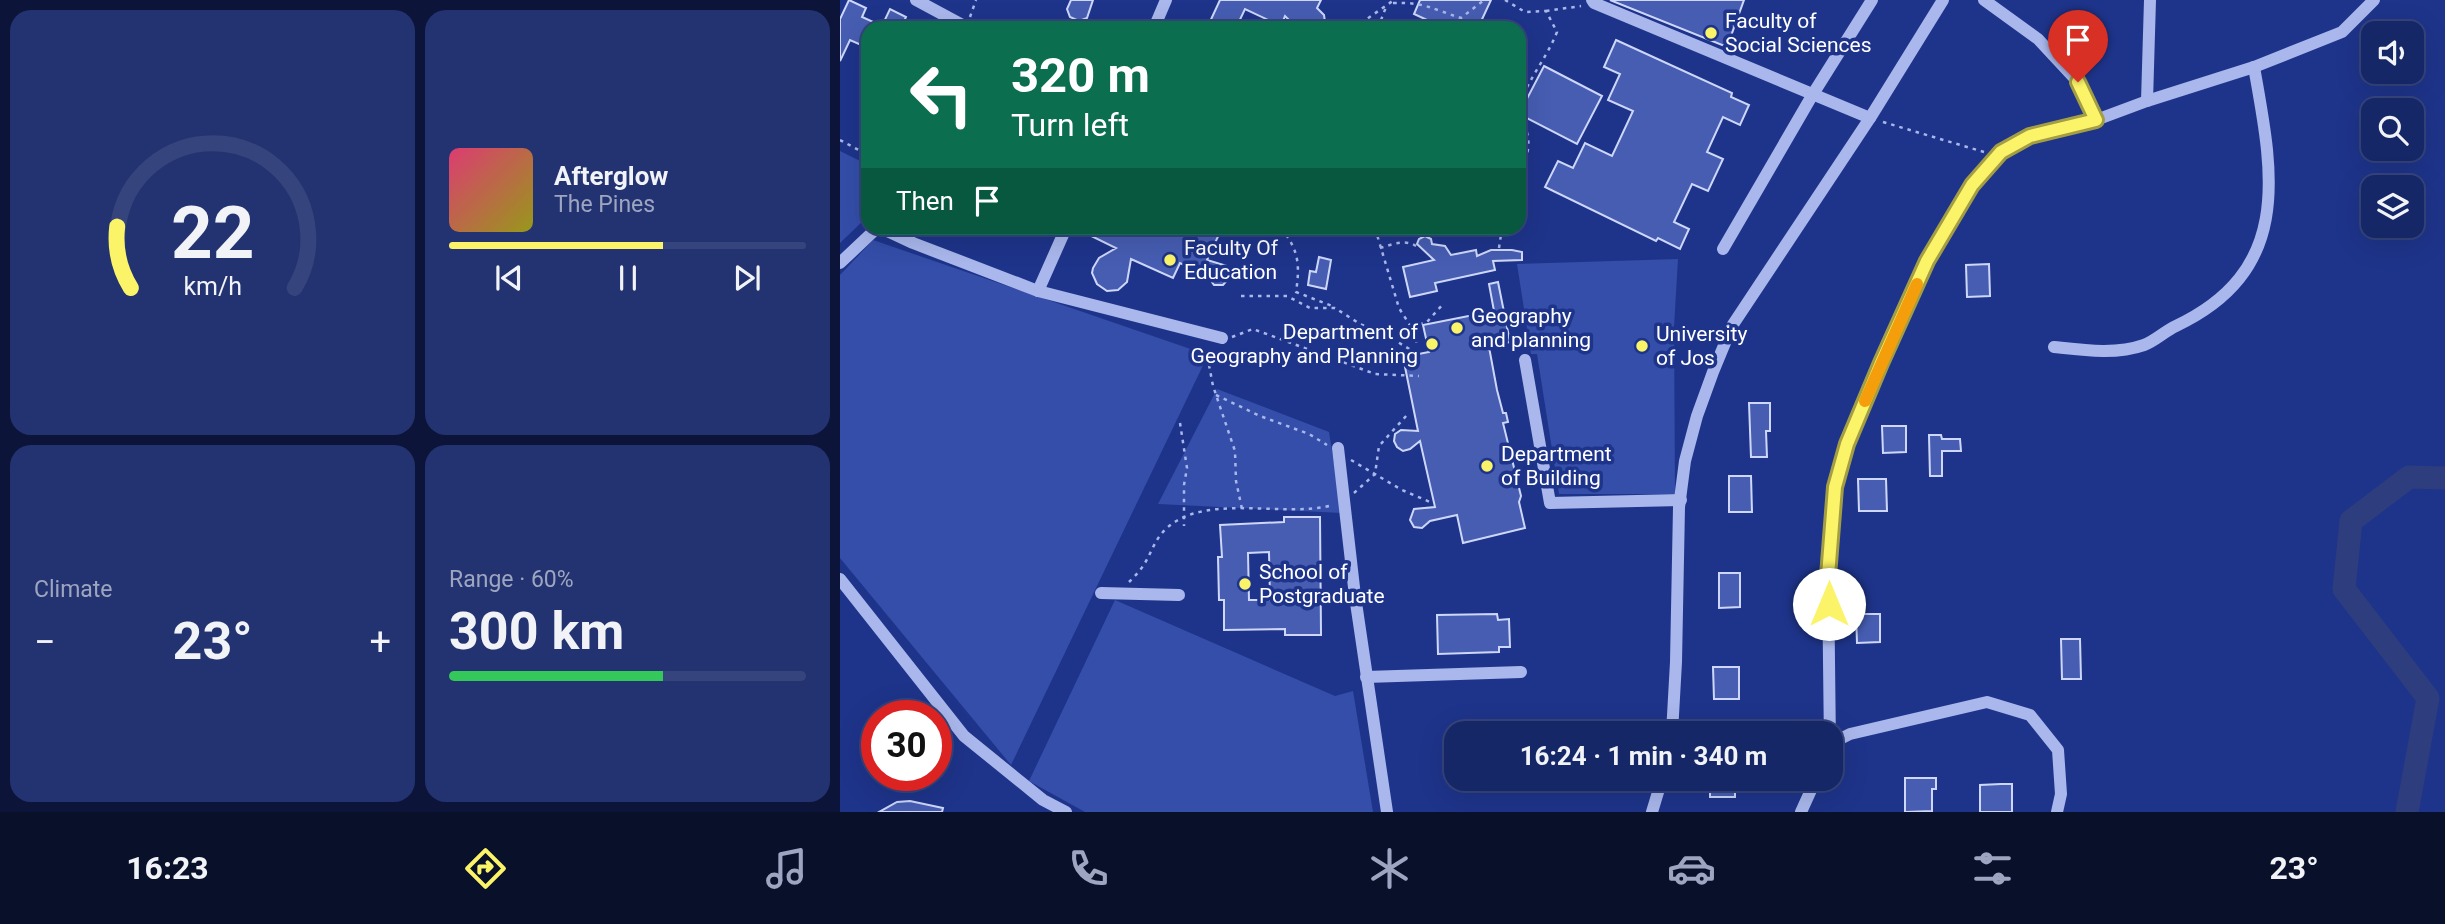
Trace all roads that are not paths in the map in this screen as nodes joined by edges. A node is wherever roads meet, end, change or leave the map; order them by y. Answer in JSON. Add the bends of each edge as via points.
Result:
{"nodes":[{"id":1,"x":916,"y":0,"type":"edge"},
{"id":2,"x":1166,"y":0,"type":"edge"},
{"id":3,"x":1872,"y":0,"type":"edge"},
{"id":4,"x":1943,"y":0,"type":"edge"},
{"id":5,"x":1984,"y":0,"type":"edge"},
{"id":6,"x":2150,"y":0,"type":"edge"},
{"id":7,"x":2374,"y":0,"type":"edge"},
{"id":8,"x":1593,"y":2,"type":"edge"},
{"id":9,"x":955,"y":21,"type":"edge"},
{"id":10,"x":1157,"y":21,"type":"edge"},
{"id":11,"x":2254,"y":67,"type":"junction"},
{"id":12,"x":1813,"y":94,"type":"junction"},
{"id":13,"x":2147,"y":101,"type":"junction"},
{"id":14,"x":1870,"y":117,"type":"junction"},
{"id":15,"x":2096,"y":120,"type":"junction"},
{"id":16,"x":871,"y":235,"type":"edge"},
{"id":17,"x":895,"y":235,"type":"edge"},
{"id":18,"x":1063,"y":235,"type":"edge"},
{"id":19,"x":1723,"y":249,"type":"dead end"},
{"id":20,"x":840,"y":263,"type":"edge"},
{"id":21,"x":1038,"y":290,"type":"junction"},
{"id":22,"x":1222,"y":338,"type":"road end"},
{"id":23,"x":2054,"y":347,"type":"dead end"},
{"id":24,"x":1525,"y":360,"type":"dead end"},
{"id":25,"x":1338,"y":450,"type":"road end"},
{"id":26,"x":1681,"y":500,"type":"junction"},
{"id":27,"x":840,"y":579,"type":"edge"},
{"id":28,"x":1101,"y":593,"type":"dead end"},
{"id":29,"x":1179,"y":595,"type":"dead end"},
{"id":30,"x":1521,"y":672,"type":"dead end"},
{"id":31,"x":1366,"y":677,"type":"junction"},
{"id":32,"x":1672,"y":721,"type":"edge"},
{"id":33,"x":1831,"y":721,"type":"edge"},
{"id":34,"x":1843,"y":738,"type":"edge"},
{"id":35,"x":1658,"y":791,"type":"edge"},
{"id":36,"x":1811,"y":791,"type":"edge"},
{"id":37,"x":1066,"y":812,"type":"edge"},
{"id":38,"x":1387,"y":812,"type":"edge"},
{"id":39,"x":1652,"y":812,"type":"edge"},
{"id":40,"x":1801,"y":812,"type":"edge"},
{"id":41,"x":2057,"y":812,"type":"edge"}],
"edges":[{"from":1,"to":9,"type":"street"},
{"from":2,"to":10,"type":"street"},
{"from":3,"to":12,"type":"street"},
{"from":4,"to":14,"type":"street"},
{"from":5,"to":15,"type":"street","via":[[2038,39],[2078,82]]},
{"from":6,"to":13,"type":"street"},
{"from":7,"to":11,"type":"street","via":[[2342,32]]},
{"from":8,"to":12,"type":"street"},
{"from":11,"to":13,"type":"street"},
{"from":11,"to":23,"type":"street","via":[[2270,190],[2262,241],[2248,267],[2199,315],[2145,345],[2117,350]]},
{"from":12,"to":14,"type":"street"},
{"from":12,"to":19,"type":"street"},
{"from":13,"to":15,"type":"street"},
{"from":14,"to":26,"type":"street","via":[[1732,326],[1696,416]]},
{"from":15,"to":33,"type":"street","via":[[2030,136],[1997,156],[1972,185],[1927,261],[1881,363],[1847,444],[1835,487],[1828,576]]},
{"from":16,"to":20,"type":"street"},
{"from":17,"to":21,"type":"street"},
{"from":18,"to":21,"type":"street"},
{"from":21,"to":22,"type":"street"},
{"from":24,"to":26,"type":"street","via":[[1550,503]]},
{"from":25,"to":31,"type":"street"},
{"from":26,"to":32,"type":"street"},
{"from":27,"to":37,"type":"street","via":[[964,736],[1043,800]]},
{"from":28,"to":29,"type":"street"},
{"from":30,"to":31,"type":"street"},
{"from":31,"to":38,"type":"street"},
{"from":34,"to":41,"type":"street","via":[[1987,702],[2030,715],[2058,750],[2061,794]]},
{"from":35,"to":39,"type":"street"},
{"from":36,"to":40,"type":"street"}]}
